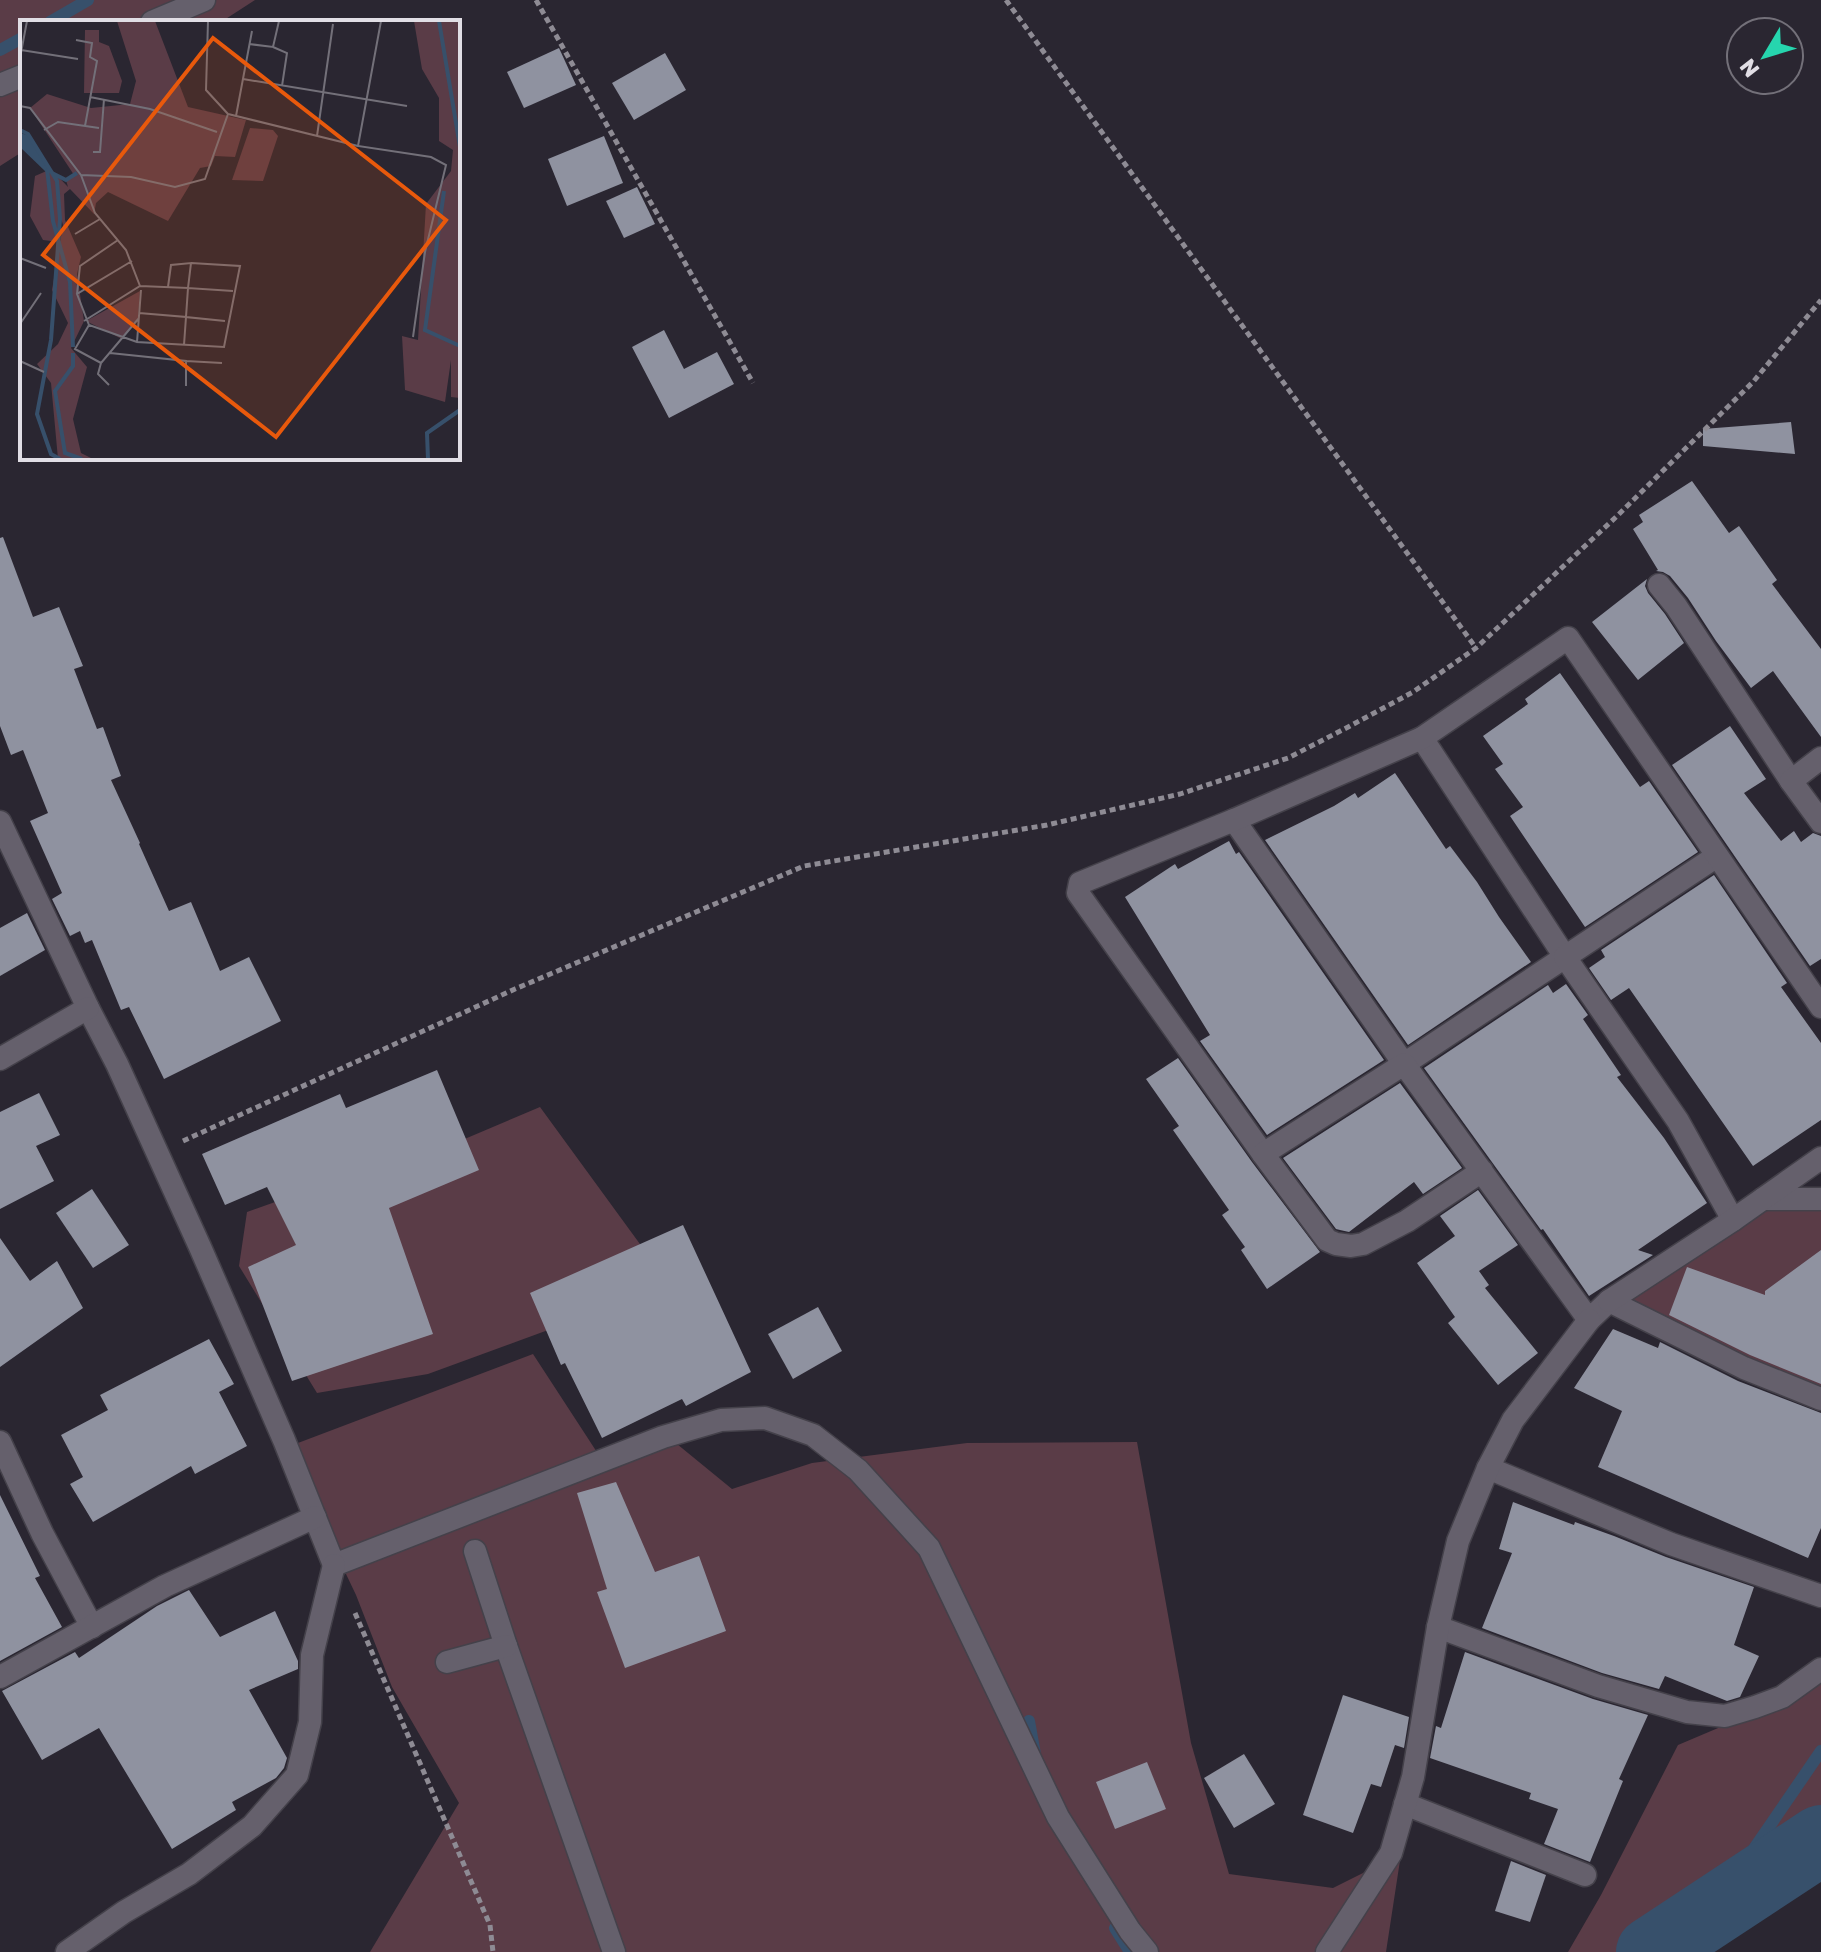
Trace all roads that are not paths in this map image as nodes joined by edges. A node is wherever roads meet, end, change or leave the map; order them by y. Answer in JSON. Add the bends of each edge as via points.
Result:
{"nodes":[{"id":1,"x":204,"y":0,"type":"edge"},
{"id":2,"x":157,"y":20,"type":"edge"},
{"id":3,"x":20,"y":77,"type":"edge"},
{"id":4,"x":0,"y":85,"type":"edge"},
{"id":5,"x":1659,"y":585,"type":"dead end"},
{"id":6,"x":1422,"y":738,"type":"junction"},
{"id":7,"x":1821,"y":758,"type":"edge"},
{"id":8,"x":1791,"y":781,"type":"junction"},
{"id":9,"x":1234,"y":820,"type":"junction"},
{"id":10,"x":0,"y":822,"type":"edge"},
{"id":11,"x":1821,"y":822,"type":"edge"},
{"id":12,"x":1717,"y":856,"type":"junction"},
{"id":13,"x":1565,"y":957,"type":"junction"},
{"id":14,"x":1821,"y":1007,"type":"edge"},
{"id":15,"x":88,"y":1008,"type":"junction"},
{"id":16,"x":0,"y":1059,"type":"edge"},
{"id":17,"x":1404,"y":1064,"type":"junction"},
{"id":18,"x":1263,"y":1154,"type":"junction"},
{"id":19,"x":1821,"y":1158,"type":"edge"},
{"id":20,"x":1482,"y":1171,"type":"junction"},
{"id":21,"x":1763,"y":1199,"type":"junction"},
{"id":22,"x":1821,"y":1199,"type":"edge"},
{"id":23,"x":1733,"y":1220,"type":"junction"},
{"id":24,"x":1609,"y":1301,"type":"junction"},
{"id":25,"x":1589,"y":1320,"type":"junction"},
{"id":26,"x":1821,"y":1399,"type":"edge"},
{"id":27,"x":0,"y":1442,"type":"edge"},
{"id":28,"x":1488,"y":1468,"type":"junction"},
{"id":29,"x":315,"y":1517,"type":"junction"},
{"id":30,"x":475,"y":1551,"type":"dead end"},
{"id":31,"x":334,"y":1565,"type":"junction"},
{"id":32,"x":1821,"y":1596,"type":"edge"},
{"id":33,"x":92,"y":1627,"type":"junction"},
{"id":34,"x":1438,"y":1627,"type":"junction"},
{"id":35,"x":506,"y":1646,"type":"junction"},
{"id":36,"x":447,"y":1662,"type":"dead end"},
{"id":37,"x":1821,"y":1669,"type":"edge"},
{"id":38,"x":0,"y":1677,"type":"edge"},
{"id":39,"x":1405,"y":1804,"type":"junction"},
{"id":40,"x":1585,"y":1875,"type":"dead end"},
{"id":41,"x":67,"y":1952,"type":"edge"},
{"id":42,"x":614,"y":1952,"type":"edge"},
{"id":43,"x":1147,"y":1952,"type":"edge"},
{"id":44,"x":1327,"y":1952,"type":"edge"}],
"edges":[{"from":1,"to":2,"type":"street"},
{"from":3,"to":4,"type":"street"},
{"from":5,"to":8,"type":"street"},
{"from":6,"to":9,"type":"street"},
{"from":6,"to":12,"type":"street","via":[[1568,638]]},
{"from":6,"to":13,"type":"street"},
{"from":7,"to":8,"type":"street"},
{"from":8,"to":11,"type":"street"},
{"from":9,"to":17,"type":"street"},
{"from":9,"to":18,"type":"street","via":[[1080,883],[1078,893]]},
{"from":10,"to":15,"type":"street"},
{"from":12,"to":13,"type":"street"},
{"from":12,"to":14,"type":"street"},
{"from":13,"to":17,"type":"street"},
{"from":13,"to":23,"type":"street","via":[[1678,1121]]},
{"from":15,"to":16,"type":"street"},
{"from":15,"to":29,"type":"street","via":[[230,1316]]},
{"from":17,"to":18,"type":"street"},
{"from":17,"to":20,"type":"street"},
{"from":18,"to":20,"type":"street","via":[[1327,1240],[1351,1246],[1407,1221]]},
{"from":19,"to":21,"type":"street"},
{"from":20,"to":25,"type":"street"},
{"from":21,"to":22,"type":"street"},
{"from":21,"to":23,"type":"street"},
{"from":23,"to":24,"type":"street"},
{"from":24,"to":25,"type":"street"},
{"from":24,"to":26,"type":"street","via":[[1744,1368]]},
{"from":25,"to":28,"type":"street","via":[[1513,1420]]},
{"from":27,"to":33,"type":"street"},
{"from":28,"to":32,"type":"street","via":[[1671,1544]]},
{"from":28,"to":34,"type":"street","via":[[1458,1541]]},
{"from":29,"to":31,"type":"street"},
{"from":29,"to":33,"type":"street","via":[[165,1586]]},
{"from":30,"to":35,"type":"street"},
{"from":31,"to":41,"type":"street","via":[[312,1655],[310,1722],[297,1775],[252,1826],[189,1874]]},
{"from":31,"to":43,"type":"street","via":[[663,1437],[721,1420],[765,1418],[813,1435],[858,1470],[929,1548],[1058,1817]]},
{"from":33,"to":38,"type":"street"},
{"from":34,"to":37,"type":"street","via":[[1598,1686],[1687,1712],[1725,1716],[1755,1707],[1782,1697]]},
{"from":34,"to":39,"type":"street"},
{"from":35,"to":36,"type":"street"},
{"from":35,"to":42,"type":"street"},
{"from":39,"to":40,"type":"street"},
{"from":39,"to":44,"type":"street","via":[[1391,1853]]}]}
